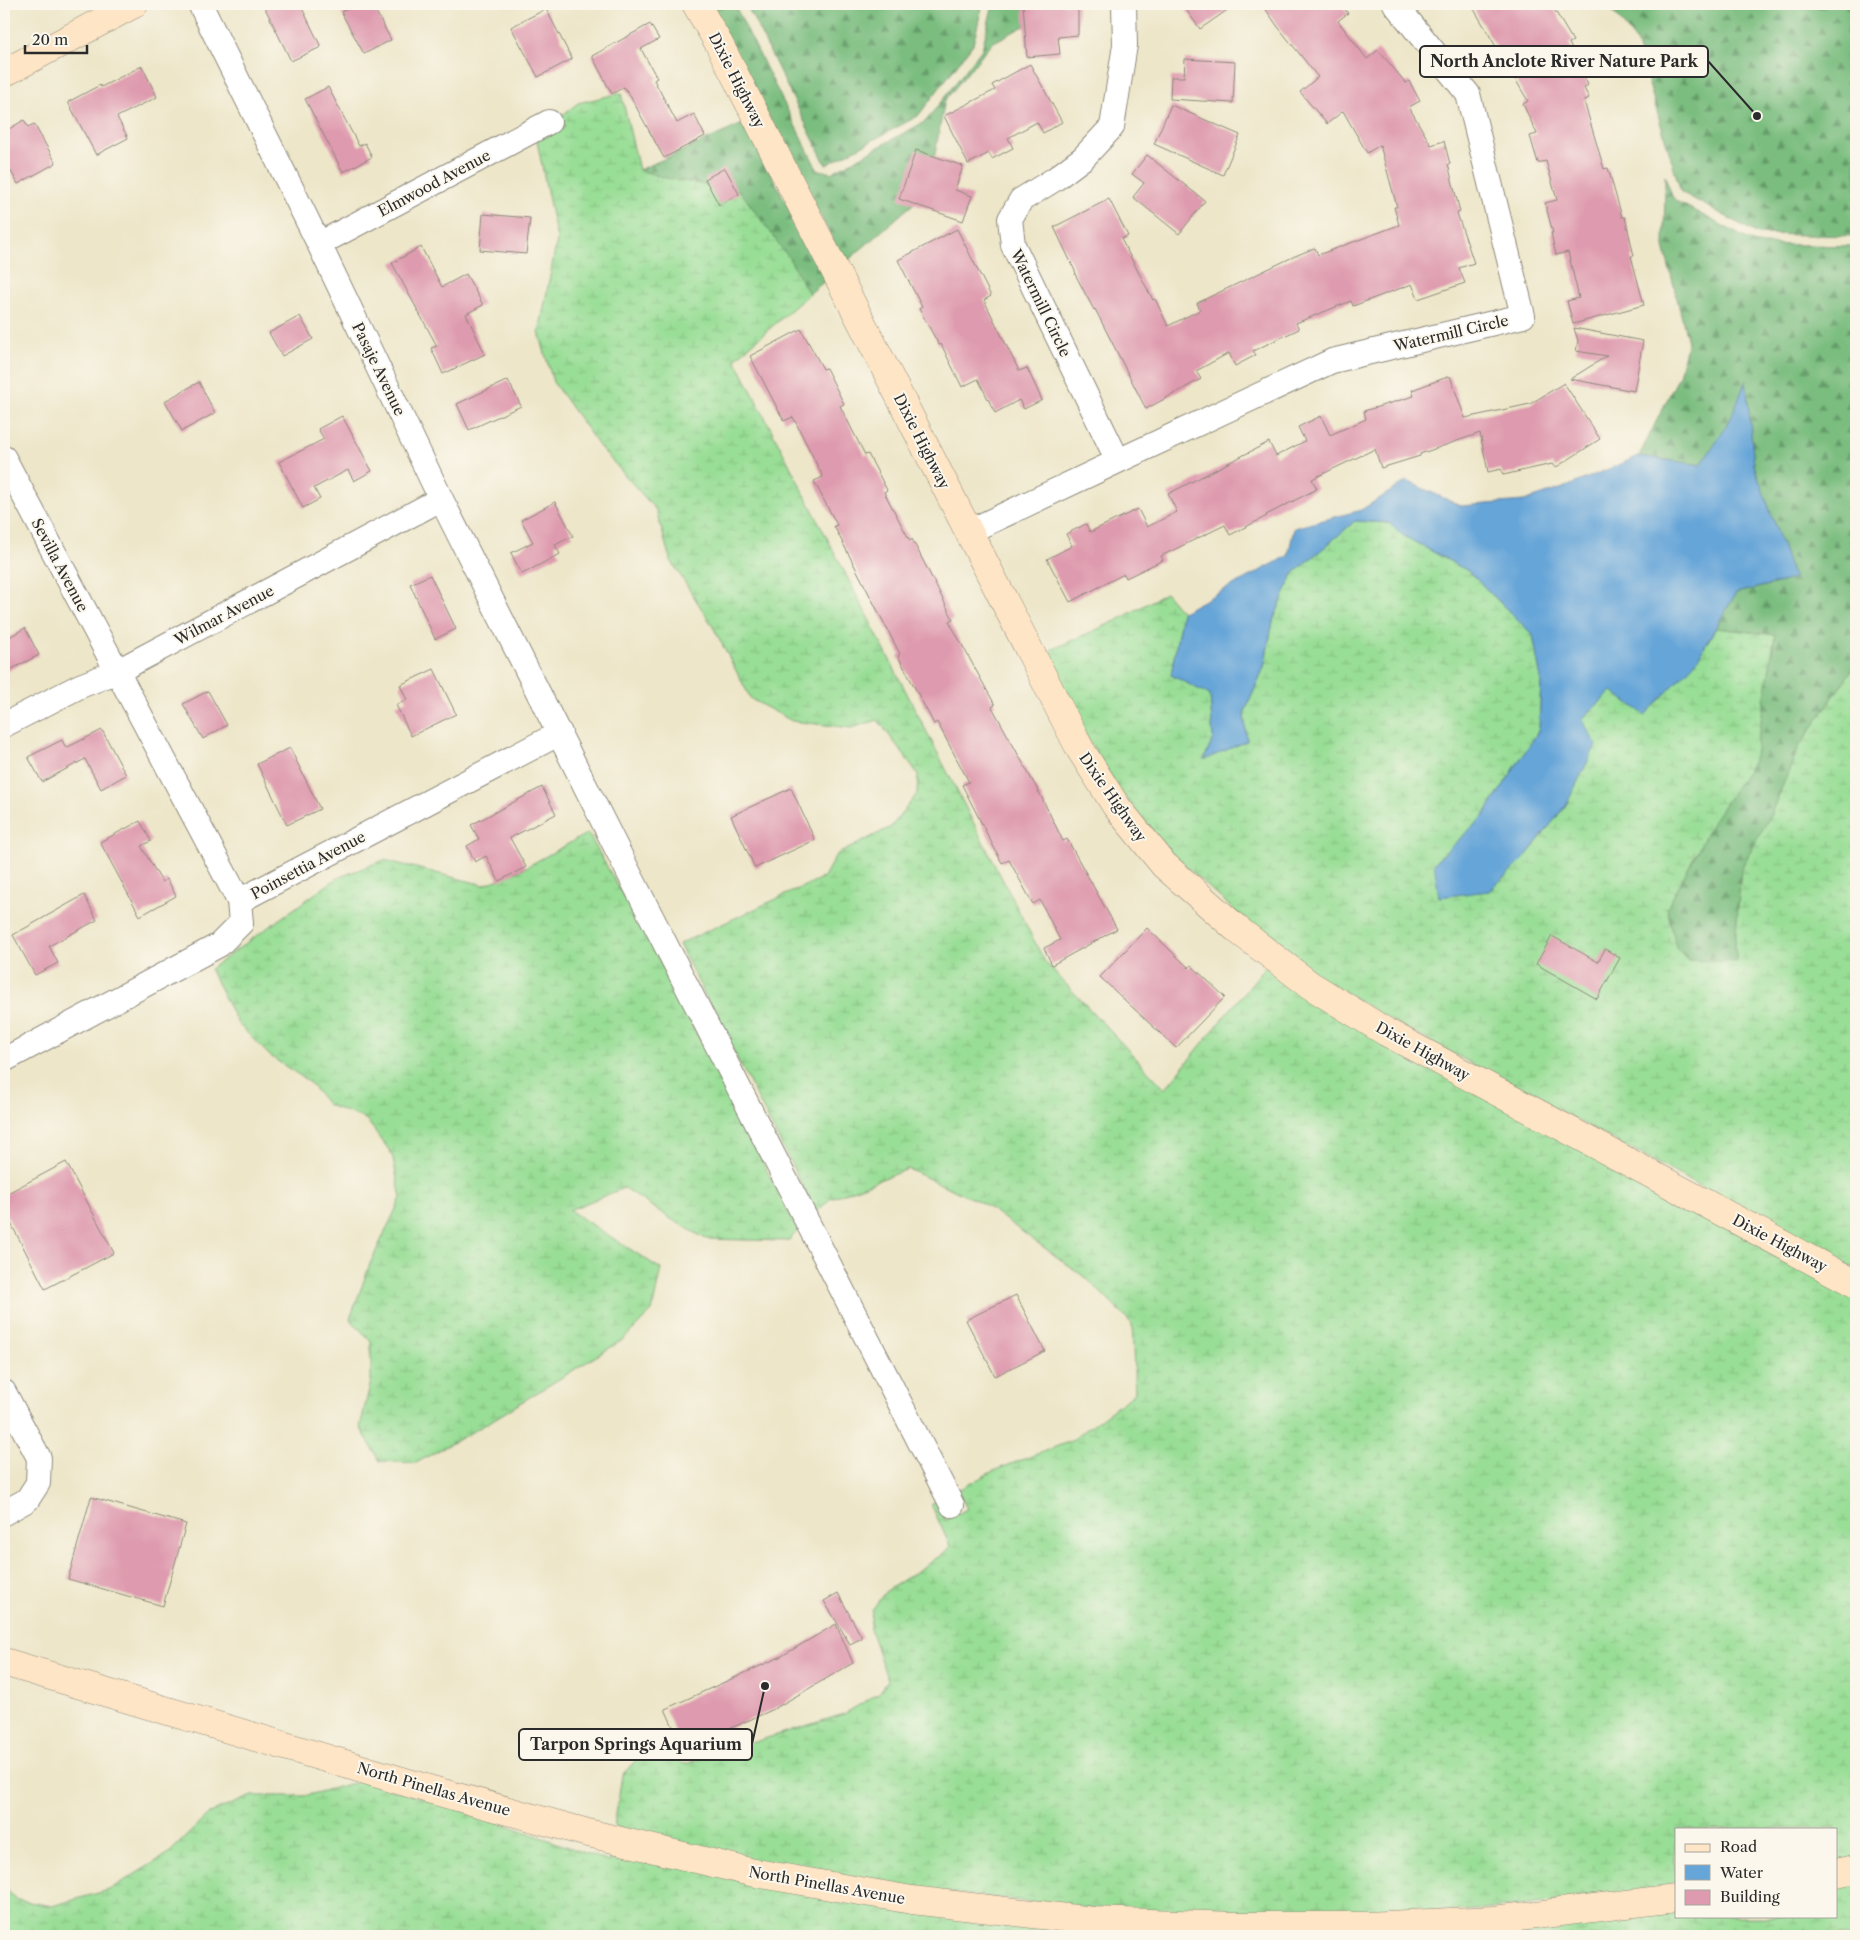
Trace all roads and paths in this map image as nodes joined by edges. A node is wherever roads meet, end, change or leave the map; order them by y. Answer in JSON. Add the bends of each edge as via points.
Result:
{"nodes":[{"id":1,"x":134,"y":4,"type":"edge"},
{"id":2,"x":200,"y":4,"type":"edge"},
{"id":3,"x":696,"y":4,"type":"edge"},
{"id":4,"x":1124,"y":4,"type":"edge"},
{"id":5,"x":1396,"y":4,"type":"edge"},
{"id":6,"x":4,"y":73,"type":"edge"},
{"id":7,"x":549,"y":122,"type":"dead end"},
{"id":8,"x":320,"y":244,"type":"junction"},
{"id":9,"x":4,"y":458,"type":"edge"},
{"id":10,"x":1118,"y":460,"type":"junction"},
{"id":11,"x":441,"y":499,"type":"junction"},
{"id":12,"x":968,"y":532,"type":"junction"},
{"id":13,"x":116,"y":672,"type":"junction"},
{"id":14,"x":4,"y":725,"type":"edge"},
{"id":15,"x":560,"y":733,"type":"junction"},
{"id":16,"x":239,"y":902,"type":"junction"},
{"id":17,"x":4,"y":1060,"type":"edge"},
{"id":18,"x":1856,"y":1284,"type":"edge"},
{"id":19,"x":4,"y":1392,"type":"edge"},
{"id":20,"x":952,"y":1505,"type":"dead end"},
{"id":21,"x":4,"y":1513,"type":"edge"},
{"id":22,"x":4,"y":1662,"type":"edge"},
{"id":23,"x":1856,"y":1869,"type":"edge"},
{"id":24,"x":1838,"y":1873,"type":"edge"},
{"id":25,"x":1675,"y":1898,"type":"edge"}],
"edges":[{"from":1,"to":6,"type":"street"},
{"from":2,"to":8,"type":"street","name":"Pasaje Avenue"},
{"from":3,"to":12,"type":"street","name":"Dixie Highway"},
{"from":4,"to":10,"type":"street","name":"Watermill Circle","via":[[1124,45],[1112,127],[1083,158],[1021,200],[1010,219],[1013,246]]},
{"from":5,"to":10,"type":"street","name":"Watermill Circle","via":[[1468,94],[1523,316],[1332,361]]},
{"from":7,"to":8,"type":"street","name":"Elmwood Avenue"},
{"from":8,"to":11,"type":"street","name":"Pasaje Avenue"},
{"from":9,"to":13,"type":"street","name":"Sevilla Avenue"},
{"from":10,"to":12,"type":"street","name":"Watermill Circle"},
{"from":11,"to":13,"type":"street","name":"Wilmar Avenue"},
{"from":11,"to":15,"type":"street","name":"Pasaje Avenue"},
{"from":12,"to":18,"type":"street","name":"Dixie Highway","via":[[1080,749],[1116,806],[1164,865],[1238,930],[1310,985],[1386,1032]]},
{"from":13,"to":14,"type":"street","name":"Wilmar Avenue","via":[[80,686]]},
{"from":13,"to":16,"type":"street"},
{"from":15,"to":16,"type":"street","name":"Poinsettia Avenue"},
{"from":15,"to":20,"type":"street","name":"Pasaje Avenue"},
{"from":16,"to":17,"type":"street","name":"Poinsettia Avenue","via":[[241,922],[219,945]]},
{"from":19,"to":21,"type":"street","via":[[39,1458],[38,1483],[27,1500]]},
{"from":22,"to":25,"type":"street","name":"North Pinellas Avenue","via":[[432,1790],[588,1833],[750,1872],[912,1900],[1093,1921],[1366,1926],[1494,1920]]},
{"from":23,"to":24,"type":"street"}]}
